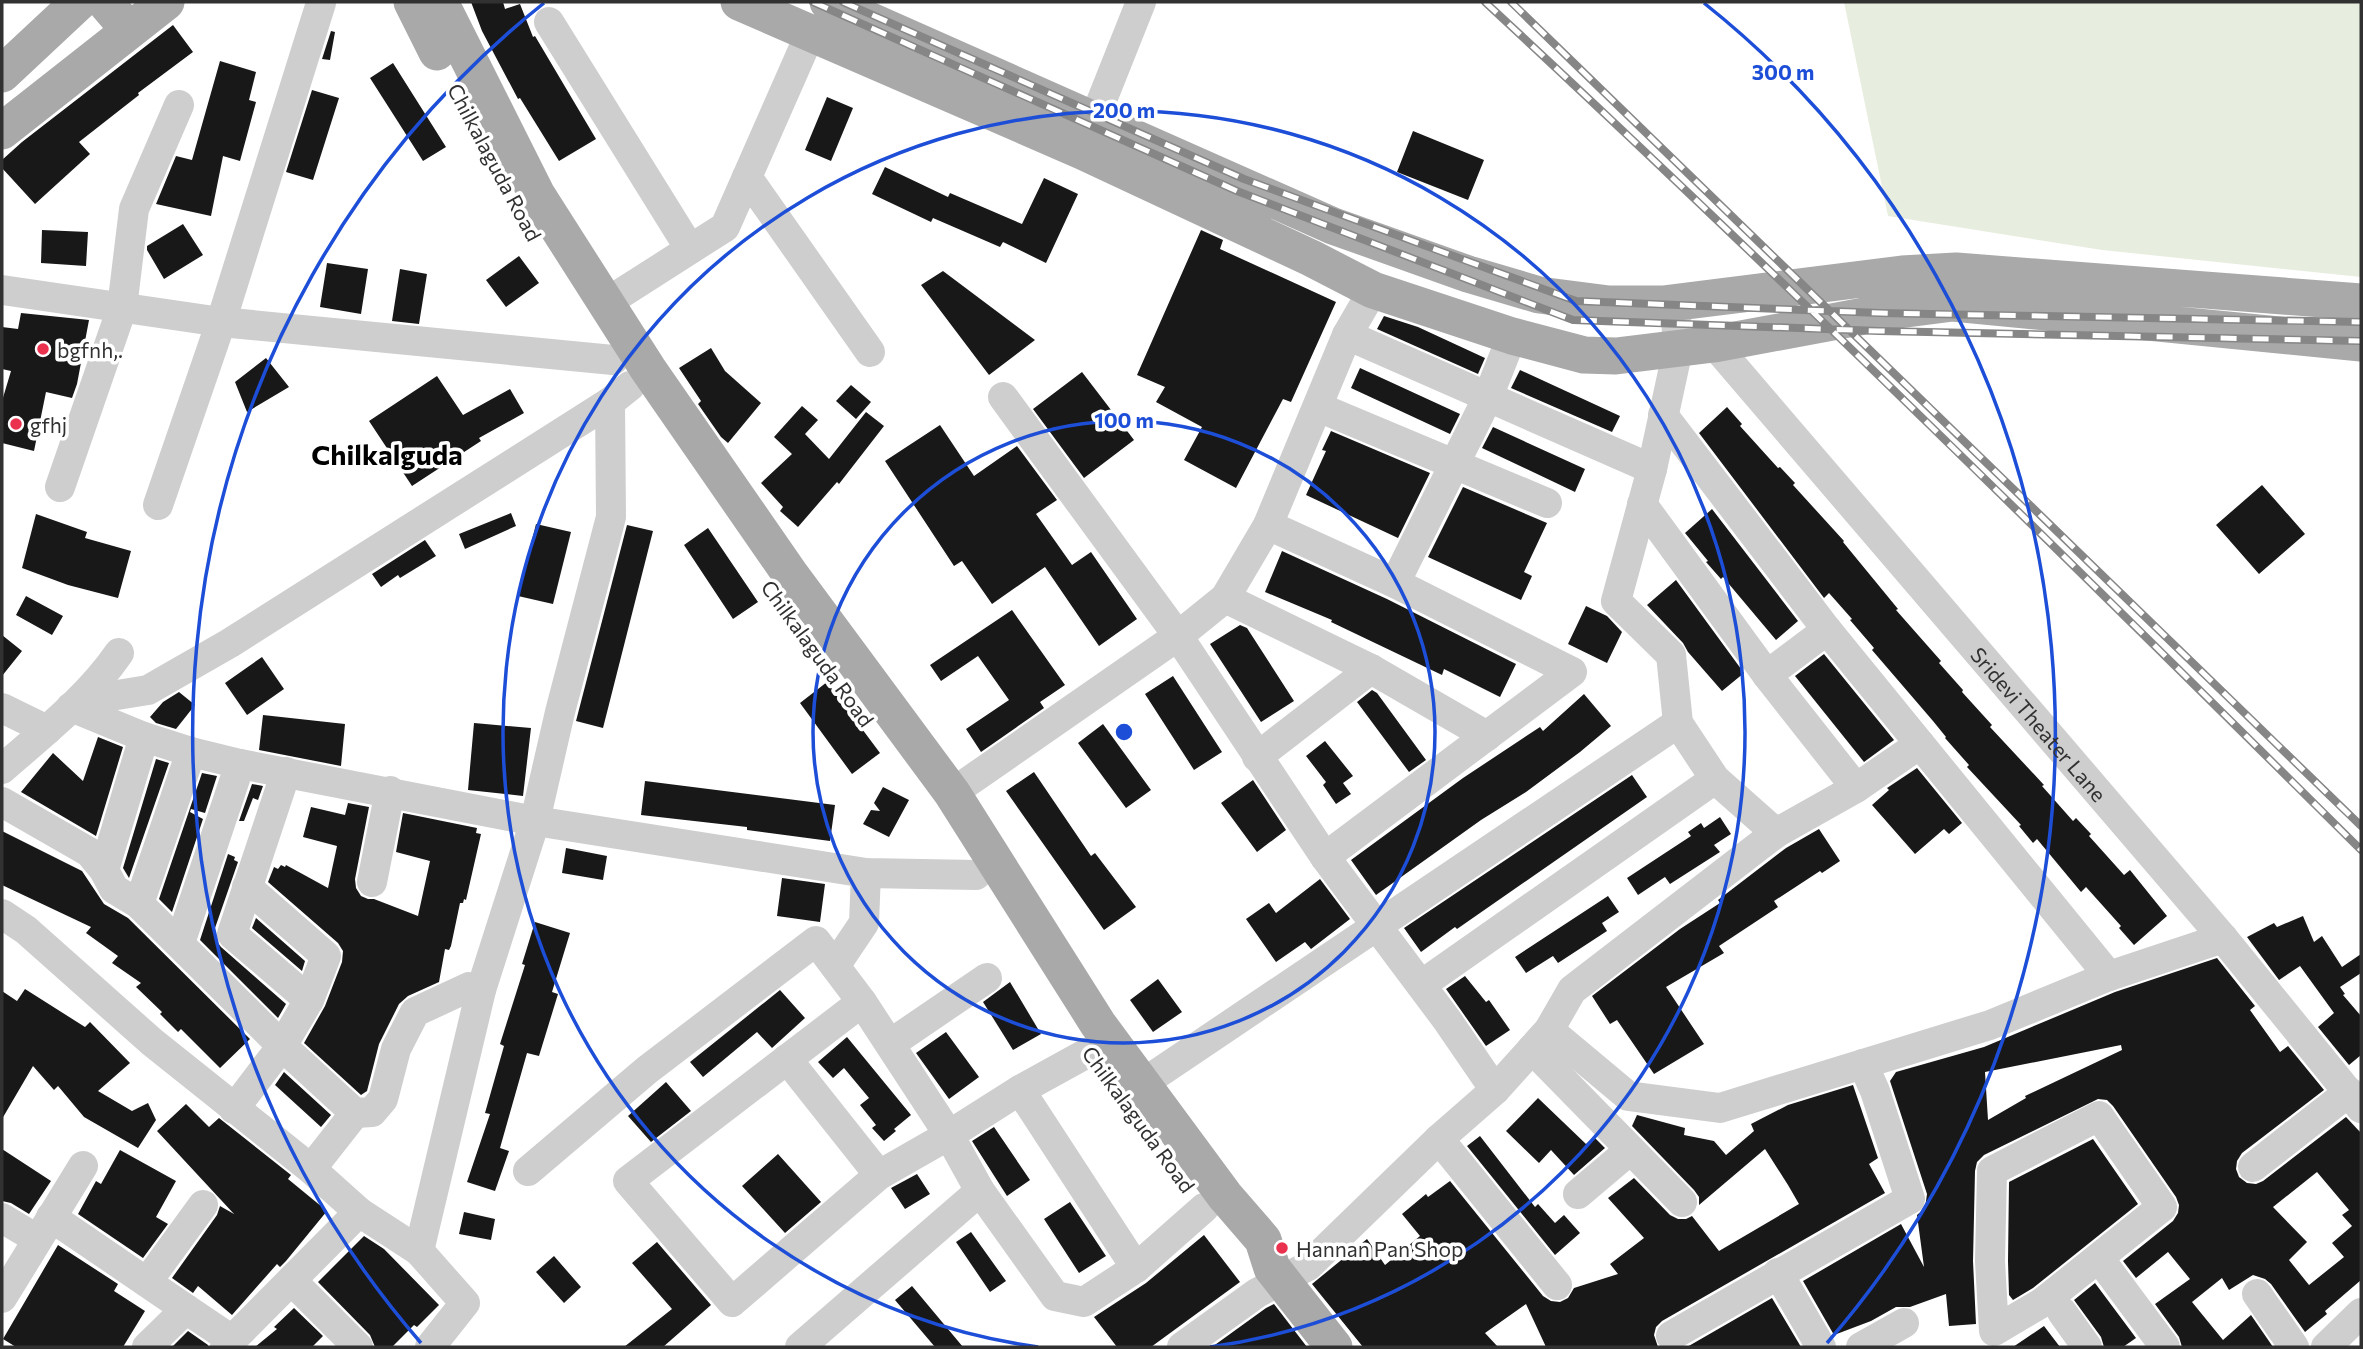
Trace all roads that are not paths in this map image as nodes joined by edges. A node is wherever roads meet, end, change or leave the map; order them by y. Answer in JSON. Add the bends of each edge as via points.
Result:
{"nodes":[{"id":1,"x":79,"y":2,"type":"edge"},
{"id":2,"x":105,"y":2,"type":"edge"},
{"id":3,"x":412,"y":2,"type":"edge"},
{"id":4,"x":440,"y":2,"type":"edge"},
{"id":5,"x":739,"y":2,"type":"edge"},
{"id":6,"x":828,"y":2,"type":"edge"},
{"id":7,"x":1141,"y":2,"type":"edge"},
{"id":8,"x":321,"y":3,"type":"edge"},
{"id":9,"x":149,"y":15,"type":"edge"},
{"id":10,"x":549,"y":22,"type":"dead end"},
{"id":11,"x":810,"y":34,"type":"junction"},
{"id":12,"x":2,"y":74,"type":"edge"},
{"id":13,"x":179,"y":105,"type":"dead end"},
{"id":14,"x":1094,"y":120,"type":"junction"},
{"id":15,"x":2,"y":131,"type":"edge"},
{"id":16,"x":747,"y":177,"type":"junction"},
{"id":17,"x":690,"y":249,"type":"junction"},
{"id":18,"x":2,"y":290,"type":"edge"},
{"id":19,"x":1373,"y":290,"type":"junction"},
{"id":20,"x":2361,"y":302,"type":"edge"},
{"id":21,"x":606,"y":303,"type":"junction"},
{"id":22,"x":1675,"y":303,"type":"junction"},
{"id":23,"x":122,"y":307,"type":"junction"},
{"id":24,"x":221,"y":322,"type":"junction"},
{"id":25,"x":1347,"y":335,"type":"junction"},
{"id":26,"x":1512,"y":336,"type":"junction"},
{"id":27,"x":2361,"y":343,"type":"edge"},
{"id":28,"x":1714,"y":344,"type":"junction"},
{"id":29,"x":1678,"y":349,"type":"junction"},
{"id":30,"x":870,"y":352,"type":"dead end"},
{"id":31,"x":618,"y":382,"type":"junction"},
{"id":32,"x":1003,"y":397,"type":"dead end"},
{"id":33,"x":1488,"y":397,"type":"junction"},
{"id":34,"x":1318,"y":407,"type":"junction"},
{"id":35,"x":1663,"y":415,"type":"junction"},
{"id":36,"x":1455,"y":464,"type":"junction"},
{"id":37,"x":1652,"y":470,"type":"junction"},
{"id":38,"x":60,"y":488,"type":"dead end"},
{"id":39,"x":1547,"y":503,"type":"dead end"},
{"id":40,"x":1642,"y":504,"type":"junction"},
{"id":41,"x":158,"y":505,"type":"dead end"},
{"id":42,"x":1268,"y":526,"type":"junction"},
{"id":43,"x":1395,"y":583,"type":"junction"},
{"id":44,"x":1225,"y":598,"type":"junction"},
{"id":45,"x":1827,"y":630,"type":"junction"},
{"id":46,"x":1178,"y":636,"type":"junction"},
{"id":47,"x":119,"y":653,"type":"dead end"},
{"id":48,"x":1371,"y":669,"type":"junction"},
{"id":49,"x":1767,"y":675,"type":"junction"},
{"id":50,"x":75,"y":704,"type":"junction"},
{"id":51,"x":2,"y":708,"type":"edge"},
{"id":52,"x":1678,"y":723,"type":"junction"},
{"id":53,"x":47,"y":730,"type":"junction"},
{"id":54,"x":1487,"y":736,"type":"junction"},
{"id":55,"x":144,"y":737,"type":"junction"},
{"id":56,"x":1920,"y":744,"type":"junction"},
{"id":57,"x":191,"y":752,"type":"junction"},
{"id":58,"x":1257,"y":757,"type":"junction"},
{"id":59,"x":240,"y":764,"type":"junction"},
{"id":60,"x":2,"y":769,"type":"edge"},
{"id":61,"x":286,"y":772,"type":"junction"},
{"id":62,"x":1715,"y":779,"type":"junction"},
{"id":63,"x":1856,"y":788,"type":"junction"},
{"id":64,"x":390,"y":791,"type":"junction"},
{"id":65,"x":952,"y":793,"type":"junction"},
{"id":66,"x":2,"y":802,"type":"edge"},
{"id":67,"x":536,"y":821,"type":"junction"},
{"id":68,"x":1776,"y":833,"type":"junction"},
{"id":69,"x":1325,"y":857,"type":"junction"},
{"id":70,"x":104,"y":870,"type":"junction"},
{"id":71,"x":866,"y":873,"type":"junction"},
{"id":72,"x":976,"y":875,"type":"junction"},
{"id":73,"x":372,"y":882,"type":"dead end"},
{"id":74,"x":247,"y":887,"type":"junction"},
{"id":75,"x":139,"y":904,"type":"junction"},
{"id":76,"x":2,"y":914,"type":"edge"},
{"id":77,"x":1377,"y":926,"type":"junction"},
{"id":78,"x":2223,"y":938,"type":"junction"},
{"id":79,"x":180,"y":943,"type":"junction"},
{"id":80,"x":835,"y":966,"type":"junction"},
{"id":81,"x":2109,"y":976,"type":"junction"},
{"id":82,"x":987,"y":978,"type":"dead end"},
{"id":83,"x":1421,"y":985,"type":"junction"},
{"id":84,"x":481,"y":990,"type":"junction"},
{"id":85,"x":309,"y":1000,"type":"junction"},
{"id":86,"x":862,"y":1002,"type":"junction"},
{"id":87,"x":1541,"y":1040,"type":"junction"},
{"id":88,"x":890,"y":1044,"type":"junction"},
{"id":89,"x":282,"y":1046,"type":"junction"},
{"id":90,"x":1089,"y":1052,"type":"junction"},
{"id":91,"x":787,"y":1059,"type":"junction"},
{"id":92,"x":1863,"y":1064,"type":"junction"},
{"id":93,"x":1142,"y":1084,"type":"junction"},
{"id":94,"x":1020,"y":1090,"type":"junction"},
{"id":95,"x":1495,"y":1090,"type":"junction"},
{"id":96,"x":2355,"y":1100,"type":"edge"},
{"id":97,"x":234,"y":1109,"type":"junction"},
{"id":98,"x":355,"y":1113,"type":"junction"},
{"id":99,"x":949,"y":1135,"type":"junction"},
{"id":100,"x":1438,"y":1139,"type":"junction"},
{"id":101,"x":1630,"y":1150,"type":"junction"},
{"id":102,"x":82,"y":1166,"type":"dead end"},
{"id":103,"x":2253,"y":1167,"type":"dead end"},
{"id":104,"x":311,"y":1169,"type":"junction"},
{"id":105,"x":528,"y":1171,"type":"dead end"},
{"id":106,"x":879,"y":1175,"type":"junction"},
{"id":107,"x":980,"y":1191,"type":"junction"},
{"id":108,"x":1578,"y":1194,"type":"dead end"},
{"id":109,"x":1682,"y":1202,"type":"dead end"},
{"id":110,"x":203,"y":1205,"type":"dead end"},
{"id":111,"x":1204,"y":1208,"type":"junction"},
{"id":112,"x":359,"y":1212,"type":"junction"},
{"id":113,"x":2,"y":1218,"type":"edge"},
{"id":114,"x":44,"y":1228,"type":"junction"},
{"id":115,"x":419,"y":1251,"type":"junction"},
{"id":116,"x":2099,"y":1258,"type":"junction"},
{"id":117,"x":1136,"y":1268,"type":"junction"},
{"id":118,"x":1778,"y":1273,"type":"junction"},
{"id":119,"x":1277,"y":1274,"type":"junction"},
{"id":120,"x":292,"y":1281,"type":"junction"},
{"id":121,"x":147,"y":1282,"type":"junction"},
{"id":122,"x":1556,"y":1285,"type":"dead end"},
{"id":123,"x":2257,"y":1294,"type":"dead end"},
{"id":124,"x":2,"y":1298,"type":"edge"},
{"id":125,"x":186,"y":1309,"type":"junction"},
{"id":126,"x":2062,"y":1312,"type":"dead end"},
{"id":127,"x":2360,"y":1316,"type":"edge"},
{"id":128,"x":1904,"y":1323,"type":"dead end"},
{"id":129,"x":1671,"y":1336,"type":"dead end"},
{"id":130,"x":228,"y":1344,"type":"edge"},
{"id":131,"x":147,"y":1347,"type":"edge"},
{"id":132,"x":358,"y":1347,"type":"edge"},
{"id":133,"x":430,"y":1347,"type":"edge"},
{"id":134,"x":800,"y":1347,"type":"edge"},
{"id":135,"x":1182,"y":1347,"type":"edge"},
{"id":136,"x":1334,"y":1347,"type":"edge"},
{"id":137,"x":1821,"y":1347,"type":"edge"},
{"id":138,"x":1861,"y":1347,"type":"edge"},
{"id":139,"x":2087,"y":1347,"type":"edge"},
{"id":140,"x":2165,"y":1347,"type":"edge"},
{"id":141,"x":2294,"y":1347,"type":"edge"},
{"id":142,"x":2326,"y":1347,"type":"edge"}],
"edges":[{"from":1,"to":12,"type":"main road"},
{"from":2,"to":9,"type":"main road"},
{"from":3,"to":31,"type":"main road","name":"Chilkalaguda Road","via":[[515,207]]},
{"from":4,"to":21,"type":"main road","name":"Chilkalaguda Road","via":[[537,195]]},
{"from":5,"to":11,"type":"main road"},
{"from":6,"to":14,"type":"main road"},
{"from":7,"to":14,"type":"street"},
{"from":8,"to":24,"type":"street"},
{"from":9,"to":15,"type":"main road"},
{"from":10,"to":17,"type":"street"},
{"from":11,"to":16,"type":"street"},
{"from":11,"to":19,"type":"main road","via":[[1082,150]]},
{"from":13,"to":23,"type":"street","via":[[134,209]]},
{"from":14,"to":22,"type":"main road","via":[[1333,226],[1468,274],[1539,295],[1609,304]]},
{"from":16,"to":17,"type":"street","via":[[725,227]]},
{"from":16,"to":30,"type":"street"},
{"from":17,"to":21,"type":"street"},
{"from":18,"to":23,"type":"street"},
{"from":19,"to":25,"type":"street"},
{"from":19,"to":26,"type":"main road"},
{"from":20,"to":22,"type":"main road","via":[[1956,271]]},
{"from":21,"to":65,"type":"main road","name":"Chilkalaguda Road","via":[[782,563]]},
{"from":22,"to":29,"type":"street"},
{"from":23,"to":24,"type":"street"},
{"from":23,"to":38,"type":"street"},
{"from":24,"to":31,"type":"street"},
{"from":24,"to":41,"type":"street"},
{"from":25,"to":33,"type":"street"},
{"from":25,"to":34,"type":"street"},
{"from":26,"to":29,"type":"main road","via":[[1584,355]]},
{"from":26,"to":33,"type":"street"},
{"from":27,"to":28,"type":"main road","via":[[1953,303]]},
{"from":28,"to":29,"type":"main road"},
{"from":28,"to":78,"type":"street","name":"Sridevi Theater Lane"},
{"from":29,"to":35,"type":"street"},
{"from":31,"to":50,"type":"street","via":[[230,643],[148,690]]},
{"from":31,"to":67,"type":"street","via":[[611,517]]},
{"from":31,"to":72,"type":"main road","name":"Chilkalaguda Road","via":[[931,807]]},
{"from":32,"to":46,"type":"street"},
{"from":33,"to":36,"type":"street"},
{"from":33,"to":37,"type":"street"},
{"from":34,"to":36,"type":"street"},
{"from":34,"to":42,"type":"street"},
{"from":35,"to":37,"type":"street"},
{"from":35,"to":45,"type":"street"},
{"from":36,"to":39,"type":"street"},
{"from":36,"to":43,"type":"street"},
{"from":37,"to":40,"type":"street"},
{"from":40,"to":49,"type":"street"},
{"from":40,"to":52,"type":"street","via":[[1616,601],[1671,655]]},
{"from":42,"to":43,"type":"street"},
{"from":42,"to":44,"type":"street"},
{"from":43,"to":54,"type":"street","via":[[1572,673]]},
{"from":44,"to":46,"type":"street"},
{"from":44,"to":48,"type":"street"},
{"from":45,"to":49,"type":"street"},
{"from":45,"to":56,"type":"street"},
{"from":46,"to":58,"type":"street"},
{"from":46,"to":65,"type":"street"},
{"from":47,"to":50,"type":"street"},
{"from":48,"to":54,"type":"street"},
{"from":48,"to":58,"type":"street"},
{"from":49,"to":63,"type":"street"},
{"from":50,"to":53,"type":"street"},
{"from":50,"to":55,"type":"street"},
{"from":51,"to":53,"type":"street"},
{"from":52,"to":62,"type":"street"},
{"from":52,"to":77,"type":"street"},
{"from":53,"to":60,"type":"street"},
{"from":54,"to":69,"type":"street"},
{"from":55,"to":57,"type":"street"},
{"from":55,"to":70,"type":"street"},
{"from":56,"to":63,"type":"street"},
{"from":56,"to":81,"type":"street"},
{"from":57,"to":59,"type":"street"},
{"from":57,"to":75,"type":"street"},
{"from":58,"to":69,"type":"street"},
{"from":59,"to":61,"type":"street"},
{"from":59,"to":79,"type":"street"},
{"from":61,"to":64,"type":"street"},
{"from":61,"to":74,"type":"street"},
{"from":62,"to":68,"type":"street"},
{"from":62,"to":83,"type":"street"},
{"from":63,"to":68,"type":"street"},
{"from":64,"to":67,"type":"street"},
{"from":64,"to":73,"type":"street"},
{"from":65,"to":93,"type":"main road","name":"Chilkalaguda Road","via":[[1098,1024]]},
{"from":66,"to":70,"type":"street","via":[[89,852]]},
{"from":67,"to":71,"type":"street"},
{"from":67,"to":84,"type":"street"},
{"from":68,"to":87,"type":"street","via":[[1572,990]]},
{"from":69,"to":77,"type":"street"},
{"from":70,"to":75,"type":"street","via":[[114,889]]},
{"from":71,"to":72,"type":"street"},
{"from":71,"to":80,"type":"street","via":[[864,923]]},
{"from":72,"to":90,"type":"main road","name":"Chilkalaguda Road"},
{"from":74,"to":85,"type":"street","via":[[232,934]]},
{"from":74,"to":85,"type":"street","via":[[326,956]]},
{"from":75,"to":79,"type":"street"},
{"from":76,"to":97,"type":"street"},
{"from":77,"to":83,"type":"street"},
{"from":77,"to":93,"type":"street"},
{"from":78,"to":81,"type":"street"},
{"from":78,"to":96,"type":"street","name":"Sridevi Theater Lane"},
{"from":79,"to":89,"type":"street"},
{"from":80,"to":86,"type":"street"},
{"from":80,"to":105,"type":"street","via":[[816,941],[647,1070]]},
{"from":81,"to":92,"type":"street","via":[[1990,1025]]},
{"from":82,"to":88,"type":"street"},
{"from":83,"to":95,"type":"street"},
{"from":84,"to":98,"type":"street","via":[[469,987],[415,1012],[396,1049],[383,1098],[372,1112]]},
{"from":84,"to":115,"type":"street"},
{"from":85,"to":89,"type":"street"},
{"from":86,"to":88,"type":"street"},
{"from":86,"to":91,"type":"street"},
{"from":87,"to":92,"type":"street","via":[[1629,1096],[1720,1108]]},
{"from":87,"to":95,"type":"street"},
{"from":87,"to":101,"type":"street"},
{"from":88,"to":99,"type":"street"},
{"from":89,"to":97,"type":"street"},
{"from":89,"to":98,"type":"street"},
{"from":90,"to":94,"type":"street"},
{"from":90,"to":111,"type":"main road","name":"Chilkalaguda Road"},
{"from":91,"to":106,"type":"street"},
{"from":91,"to":106,"type":"street","via":[[628,1181],[732,1302]]},
{"from":92,"to":118,"type":"street","via":[[1910,1199]]},
{"from":93,"to":119,"type":"main road","name":"Chilkalaguda Road","via":[[1225,1196],[1264,1240]]},
{"from":94,"to":99,"type":"street"},
{"from":94,"to":117,"type":"street"},
{"from":95,"to":100,"type":"street"},
{"from":96,"to":103,"type":"street"},
{"from":97,"to":104,"type":"street"},
{"from":98,"to":104,"type":"street"},
{"from":99,"to":106,"type":"street"},
{"from":99,"to":107,"type":"street"},
{"from":100,"to":119,"type":"street","via":[[1308,1265]]},
{"from":100,"to":122,"type":"street"},
{"from":101,"to":108,"type":"street"},
{"from":101,"to":109,"type":"street"},
{"from":102,"to":114,"type":"street"},
{"from":104,"to":112,"type":"street"},
{"from":107,"to":117,"type":"street","via":[[1055,1296],[1084,1302]]},
{"from":107,"to":134,"type":"street"},
{"from":110,"to":121,"type":"street"},
{"from":111,"to":117,"type":"street"},
{"from":111,"to":119,"type":"main road","name":"Chilkalaguda Road","via":[[1251,1258]]},
{"from":112,"to":115,"type":"street"},
{"from":112,"to":120,"type":"street"},
{"from":113,"to":114,"type":"street"},
{"from":114,"to":121,"type":"street"},
{"from":114,"to":124,"type":"street"},
{"from":115,"to":133,"type":"street","via":[[465,1303]]},
{"from":116,"to":116,"type":"street","via":[[2162,1207],[2099,1116],[1992,1171],[1994,1331],[2043,1302]]},
{"from":116,"to":140,"type":"street"},
{"from":118,"to":129,"type":"street"},
{"from":118,"to":137,"type":"street"},
{"from":119,"to":135,"type":"street"},
{"from":119,"to":136,"type":"main road","name":"Chilkalaguda Road"},
{"from":120,"to":130,"type":"street"},
{"from":120,"to":132,"type":"street"},
{"from":121,"to":125,"type":"street"},
{"from":123,"to":141,"type":"street"},
{"from":125,"to":130,"type":"street"},
{"from":125,"to":131,"type":"street"},
{"from":126,"to":139,"type":"street"},
{"from":127,"to":142,"type":"street"},
{"from":128,"to":138,"type":"street"}]}
